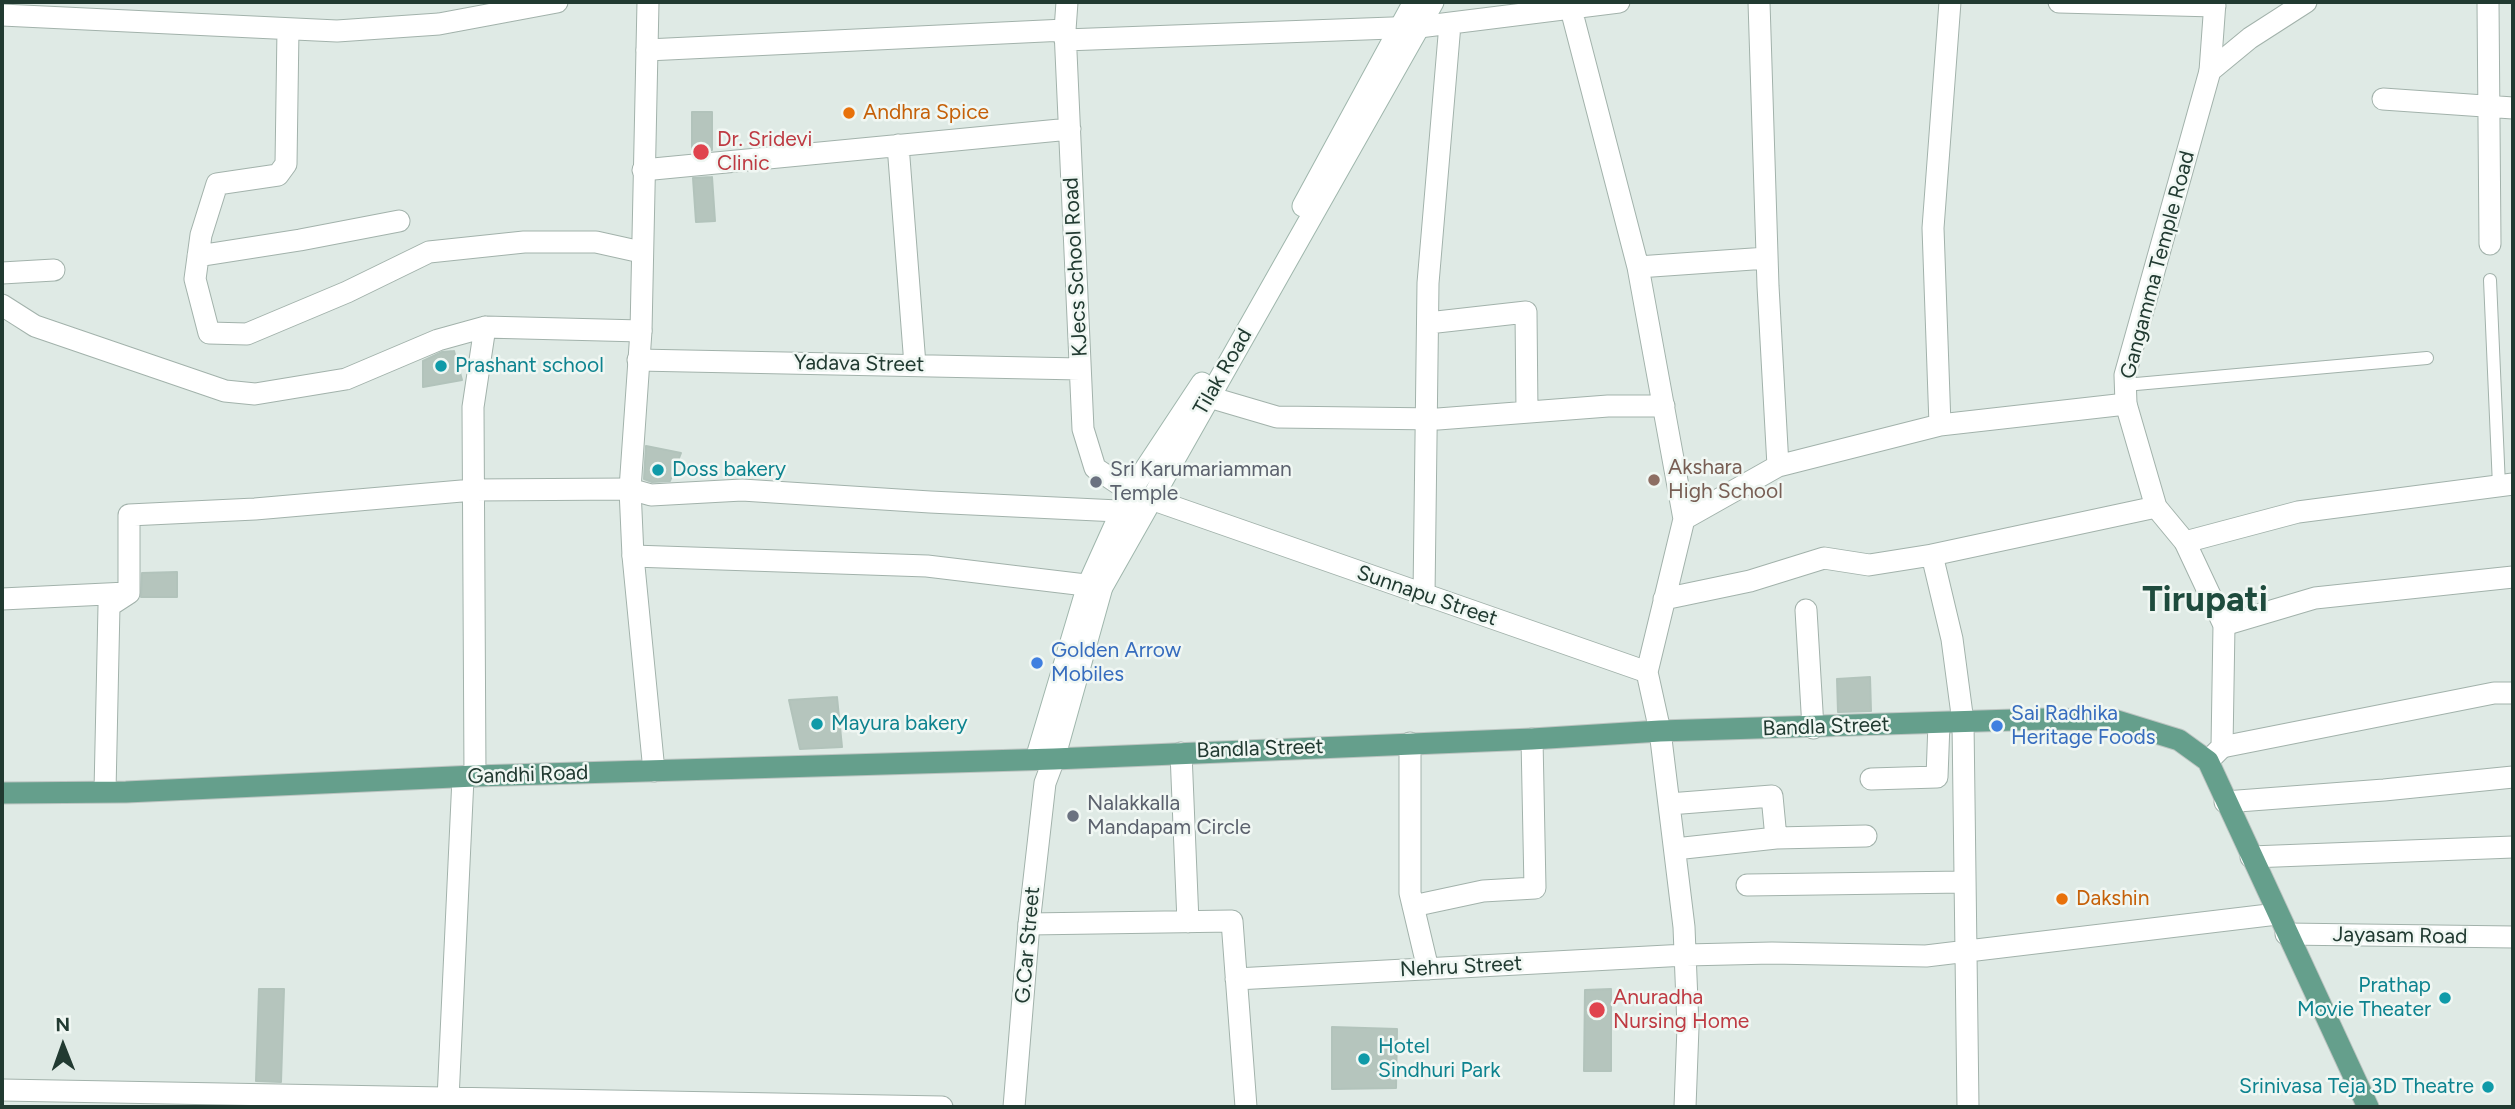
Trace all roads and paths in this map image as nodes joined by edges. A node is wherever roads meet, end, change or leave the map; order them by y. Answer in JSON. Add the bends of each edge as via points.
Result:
{"nodes":[{"id":1,"x":557,"y":2,"type":"edge"},
{"id":2,"x":648,"y":2,"type":"edge"},
{"id":3,"x":1067,"y":2,"type":"edge"},
{"id":4,"x":1414,"y":2,"type":"edge"},
{"id":5,"x":1433,"y":2,"type":"edge"},
{"id":6,"x":1619,"y":2,"type":"edge"},
{"id":7,"x":1759,"y":2,"type":"edge"},
{"id":8,"x":1950,"y":2,"type":"edge"},
{"id":9,"x":2059,"y":2,"type":"edge"},
{"id":10,"x":2122,"y":2,"type":"edge"},
{"id":11,"x":2306,"y":2,"type":"edge"},
{"id":12,"x":2488,"y":2,"type":"edge"},
{"id":13,"x":2215,"y":4,"type":"edge"},
{"id":14,"x":1571,"y":9,"type":"junction"},
{"id":15,"x":51,"y":10,"type":"edge"},
{"id":16,"x":2,"y":15,"type":"edge"},
{"id":17,"x":1450,"y":24,"type":"junction"},
{"id":18,"x":1409,"y":27,"type":"junction"},
{"id":19,"x":288,"y":29,"type":"junction"},
{"id":20,"x":1065,"y":35,"type":"junction"},
{"id":21,"x":646,"y":50,"type":"junction"},
{"id":22,"x":2210,"y":71,"type":"junction"},
{"id":23,"x":2383,"y":99,"type":"dead end"},
{"id":24,"x":2488,"y":106,"type":"junction"},
{"id":25,"x":2513,"y":108,"type":"edge"},
{"id":26,"x":1070,"y":129,"type":"junction"},
{"id":27,"x":898,"y":145,"type":"junction"},
{"id":28,"x":643,"y":170,"type":"junction"},
{"id":29,"x":399,"y":221,"type":"dead end"},
{"id":30,"x":2490,"y":244,"type":"dead end"},
{"id":31,"x":641,"y":252,"type":"junction"},
{"id":32,"x":198,"y":256,"type":"junction"},
{"id":33,"x":1767,"y":258,"type":"junction"},
{"id":34,"x":1638,"y":267,"type":"junction"},
{"id":35,"x":54,"y":270,"type":"dead end"},
{"id":36,"x":2,"y":273,"type":"edge"},
{"id":37,"x":2490,"y":280,"type":"dead end"},
{"id":38,"x":2,"y":305,"type":"edge"},
{"id":39,"x":1428,"y":323,"type":"junction"},
{"id":40,"x":485,"y":327,"type":"junction"},
{"id":41,"x":641,"y":331,"type":"junction"},
{"id":42,"x":2427,"y":358,"type":"dead end"},
{"id":43,"x":638,"y":360,"type":"junction"},
{"id":44,"x":915,"y":365,"type":"junction"},
{"id":45,"x":1080,"y":369,"type":"junction"},
{"id":46,"x":2126,"y":395,"type":"junction"},
{"id":47,"x":1209,"y":397,"type":"junction"},
{"id":48,"x":1664,"y":406,"type":"junction"},
{"id":49,"x":1527,"y":412,"type":"junction"},
{"id":50,"x":1426,"y":419,"type":"junction"},
{"id":51,"x":1940,"y":425,"type":"junction"},
{"id":52,"x":1778,"y":466,"type":"junction"},
{"id":53,"x":2506,"y":485,"type":"edge"},
{"id":54,"x":473,"y":489,"type":"junction"},
{"id":55,"x":630,"y":489,"type":"junction"},
{"id":56,"x":1139,"y":503,"type":"junction"},
{"id":57,"x":2155,"y":506,"type":"junction"},
{"id":58,"x":1684,"y":519,"type":"junction"},
{"id":59,"x":2185,"y":542,"type":"junction"},
{"id":60,"x":1932,"y":555,"type":"junction"},
{"id":61,"x":632,"y":556,"type":"junction"},
{"id":62,"x":2513,"y":577,"type":"edge"},
{"id":63,"x":1095,"y":586,"type":"junction"},
{"id":64,"x":129,"y":593,"type":"junction"},
{"id":65,"x":1423,"y":595,"type":"junction"},
{"id":66,"x":2,"y":598,"type":"edge"},
{"id":67,"x":1664,"y":599,"type":"junction"},
{"id":68,"x":1806,"y":610,"type":"dead end"},
{"id":69,"x":2224,"y":625,"type":"junction"},
{"id":70,"x":1647,"y":672,"type":"junction"},
{"id":71,"x":2513,"y":693,"type":"edge"},
{"id":72,"x":1963,"y":722,"type":"junction"},
{"id":73,"x":1939,"y":723,"type":"junction"},
{"id":74,"x":1813,"y":728,"type":"junction"},
{"id":75,"x":1660,"y":731,"type":"junction"},
{"id":76,"x":1532,"y":739,"type":"junction"},
{"id":77,"x":1410,"y":743,"type":"junction"},
{"id":78,"x":1181,"y":753,"type":"junction"},
{"id":79,"x":2215,"y":754,"type":"junction"},
{"id":80,"x":1045,"y":759,"type":"junction"},
{"id":81,"x":654,"y":771,"type":"junction"},
{"id":82,"x":469,"y":777,"type":"junction"},
{"id":83,"x":2513,"y":777,"type":"edge"},
{"id":84,"x":1871,"y":779,"type":"dead end"},
{"id":85,"x":106,"y":791,"type":"junction"},
{"id":86,"x":2,"y":793,"type":"edge"},
{"id":87,"x":2225,"y":803,"type":"junction"},
{"id":88,"x":1669,"y":804,"type":"junction"},
{"id":89,"x":1866,"y":836,"type":"dead end"},
{"id":90,"x":1776,"y":838,"type":"junction"},
{"id":91,"x":2513,"y":847,"type":"edge"},
{"id":92,"x":1675,"y":849,"type":"junction"},
{"id":93,"x":2250,"y":857,"type":"junction"},
{"id":94,"x":1964,"y":882,"type":"junction"},
{"id":95,"x":1748,"y":886,"type":"dead end"},
{"id":96,"x":1413,"y":906,"type":"junction"},
{"id":97,"x":2277,"y":914,"type":"junction"},
{"id":98,"x":1188,"y":922,"type":"junction"},
{"id":99,"x":1029,"y":924,"type":"junction"},
{"id":100,"x":2286,"y":934,"type":"junction"},
{"id":101,"x":2513,"y":937,"type":"edge"},
{"id":102,"x":1965,"y":951,"type":"junction"},
{"id":103,"x":1686,"y":955,"type":"junction"},
{"id":104,"x":1429,"y":969,"type":"junction"},
{"id":105,"x":1236,"y":979,"type":"junction"},
{"id":106,"x":2,"y":1090,"type":"edge"},
{"id":107,"x":448,"y":1099,"type":"junction"},
{"id":108,"x":942,"y":1107,"type":"edge"},
{"id":109,"x":1014,"y":1107,"type":"edge"},
{"id":110,"x":1246,"y":1107,"type":"edge"},
{"id":111,"x":1685,"y":1107,"type":"edge"},
{"id":112,"x":1968,"y":1107,"type":"edge"},
{"id":113,"x":2368,"y":1107,"type":"edge"}],
"edges":[{"from":1,"to":19,"type":"street","via":[[439,24],[337,31]]},
{"from":2,"to":21,"type":"street"},
{"from":3,"to":20,"type":"street","name":"KJecs School Road"},
{"from":4,"to":18,"type":"street","name":"Tilak Road"},
{"from":5,"to":18,"type":"street","name":"Tilak Road"},
{"from":6,"to":14,"type":"street"},
{"from":7,"to":33,"type":"street"},
{"from":8,"to":51,"type":"street","via":[[1933,228]]},
{"from":9,"to":10,"type":"street"},
{"from":10,"to":13,"type":"street"},
{"from":11,"to":22,"type":"street"},
{"from":12,"to":24,"type":"street"},
{"from":13,"to":22,"type":"street","name":"Gangamma Temple Road"},
{"from":14,"to":17,"type":"street"},
{"from":14,"to":34,"type":"street"},
{"from":15,"to":16,"type":"street"},
{"from":15,"to":19,"type":"street"},
{"from":17,"to":18,"type":"street"},
{"from":17,"to":39,"type":"street"},
{"from":18,"to":20,"type":"street"},
{"from":18,"to":47,"type":"street","name":"Tilak Road"},
{"from":18,"to":56,"type":"street","name":"Tilak Road"},
{"from":19,"to":32,"type":"street","via":[[286,164],[278,175],[217,184]]},
{"from":20,"to":21,"type":"street"},
{"from":20,"to":26,"type":"street","name":"KJecs School Road"},
{"from":21,"to":28,"type":"street"},
{"from":22,"to":46,"type":"street","name":"Gangamma Temple Road","via":[[2125,375]]},
{"from":23,"to":24,"type":"street"},
{"from":24,"to":25,"type":"street"},
{"from":24,"to":30,"type":"street"},
{"from":26,"to":27,"type":"street"},
{"from":26,"to":45,"type":"street","name":"KJecs School Road"},
{"from":27,"to":28,"type":"street"},
{"from":27,"to":44,"type":"street"},
{"from":28,"to":31,"type":"street"},
{"from":29,"to":32,"type":"street"},
{"from":31,"to":32,"type":"street","via":[[596,242],[524,242],[429,252],[247,334],[209,332],[195,279]]},
{"from":31,"to":41,"type":"street"},
{"from":33,"to":34,"type":"street"},
{"from":33,"to":52,"type":"street"},
{"from":34,"to":48,"type":"street"},
{"from":35,"to":36,"type":"street"},
{"from":37,"to":53,"type":"lane"},
{"from":38,"to":40,"type":"street","via":[[34,326],[225,391],[255,394],[346,379],[438,340]]},
{"from":39,"to":49,"type":"street","via":[[1525,312]]},
{"from":39,"to":50,"type":"street"},
{"from":40,"to":41,"type":"street"},
{"from":40,"to":54,"type":"street","via":[[472,407]]},
{"from":41,"to":43,"type":"street"},
{"from":42,"to":46,"type":"lane"},
{"from":43,"to":44,"type":"street","name":"Yadava Street"},
{"from":43,"to":55,"type":"street"},
{"from":44,"to":45,"type":"street","name":"Yadava Street"},
{"from":45,"to":56,"type":"street","name":"KJecs School Road","via":[[1083,429],[1096,468]]},
{"from":46,"to":51,"type":"street"},
{"from":46,"to":57,"type":"street","name":"Gangamma Temple Road"},
{"from":47,"to":50,"type":"street","via":[[1277,417]]},
{"from":47,"to":56,"type":"street","name":"Tilak Road"},
{"from":48,"to":49,"type":"street"},
{"from":48,"to":58,"type":"street"},
{"from":49,"to":50,"type":"street"},
{"from":50,"to":65,"type":"street"},
{"from":51,"to":52,"type":"street"},
{"from":52,"to":58,"type":"street"},
{"from":53,"to":59,"type":"street","via":[[2298,512]]},
{"from":54,"to":55,"type":"street"},
{"from":54,"to":64,"type":"street","via":[[255,509],[129,515]]},
{"from":54,"to":82,"type":"street"},
{"from":55,"to":56,"type":"street","via":[[651,495],[742,490],[930,502]]},
{"from":55,"to":61,"type":"street"},
{"from":56,"to":63,"type":"street","name":"Tilak Road"},
{"from":56,"to":65,"type":"street","name":"Sunnapu Street"},
{"from":57,"to":59,"type":"street","name":"Gangamma Temple Road"},
{"from":57,"to":60,"type":"street"},
{"from":58,"to":67,"type":"street"},
{"from":59,"to":69,"type":"street","name":"Gangamma Temple Road"},
{"from":60,"to":67,"type":"street","via":[[1869,565],[1824,558],[1750,581]]},
{"from":60,"to":72,"type":"street","via":[[1952,639]]},
{"from":61,"to":63,"type":"street","via":[[927,566]]},
{"from":61,"to":81,"type":"street"},
{"from":62,"to":69,"type":"street","via":[[2315,598]]},
{"from":63,"to":80,"type":"street","name":"Tilak Road"},
{"from":64,"to":66,"type":"street"},
{"from":64,"to":85,"type":"street","via":[[109,606]]},
{"from":65,"to":70,"type":"street","name":"Sunnapu Street"},
{"from":67,"to":70,"type":"street"},
{"from":68,"to":74,"type":"street"},
{"from":69,"to":79,"type":"street","name":"Gangamma Temple Road"},
{"from":70,"to":75,"type":"street"},
{"from":71,"to":79,"type":"street","via":[[2494,693]]},
{"from":72,"to":73,"type":"main road","name":"Bandla Street"},
{"from":72,"to":79,"type":"main road","name":"Bandla Street","via":[[2114,720]]},
{"from":72,"to":94,"type":"street"},
{"from":73,"to":74,"type":"main road","name":"Bandla Street"},
{"from":73,"to":84,"type":"street","via":[[1937,777]]},
{"from":74,"to":75,"type":"main road","name":"Bandla Street"},
{"from":75,"to":76,"type":"main road","name":"Bandla Street"},
{"from":75,"to":88,"type":"street"},
{"from":76,"to":77,"type":"main road","name":"Bandla Street"},
{"from":76,"to":96,"type":"street","via":[[1535,888],[1483,891]]},
{"from":77,"to":78,"type":"main road","name":"Bandla Street"},
{"from":77,"to":96,"type":"street"},
{"from":78,"to":80,"type":"main road","name":"Bandla Street"},
{"from":78,"to":98,"type":"street"},
{"from":79,"to":87,"type":"main road"},
{"from":80,"to":81,"type":"main road","name":"Gandhi Road"},
{"from":80,"to":99,"type":"street","name":"G.Car Street"},
{"from":81,"to":82,"type":"main road","name":"Gandhi Road"},
{"from":82,"to":85,"type":"main road","name":"Gandhi Road"},
{"from":82,"to":107,"type":"street"},
{"from":83,"to":87,"type":"street"},
{"from":85,"to":86,"type":"main road","name":"Gandhi Road"},
{"from":87,"to":93,"type":"main road"},
{"from":88,"to":90,"type":"street","via":[[1772,796]]},
{"from":88,"to":92,"type":"street"},
{"from":89,"to":90,"type":"street"},
{"from":90,"to":92,"type":"street"},
{"from":91,"to":93,"type":"street"},
{"from":92,"to":103,"type":"street"},
{"from":93,"to":97,"type":"main road"},
{"from":94,"to":95,"type":"street"},
{"from":94,"to":102,"type":"street"},
{"from":96,"to":104,"type":"street"},
{"from":97,"to":100,"type":"main road"},
{"from":97,"to":102,"type":"street","name":"Nehru Street"},
{"from":98,"to":99,"type":"street"},
{"from":98,"to":105,"type":"street","via":[[1232,921]]},
{"from":99,"to":109,"type":"street","name":"G.Car Street"},
{"from":100,"to":101,"type":"street","name":"Jayasam Road"},
{"from":100,"to":113,"type":"main road"},
{"from":102,"to":103,"type":"street","name":"Nehru Street","via":[[1926,956]]},
{"from":102,"to":112,"type":"street"},
{"from":103,"to":104,"type":"street","name":"Nehru Street"},
{"from":103,"to":111,"type":"street"},
{"from":104,"to":105,"type":"street","name":"Nehru Street"},
{"from":105,"to":110,"type":"street"},
{"from":106,"to":107,"type":"street"},
{"from":107,"to":108,"type":"street"}]}
